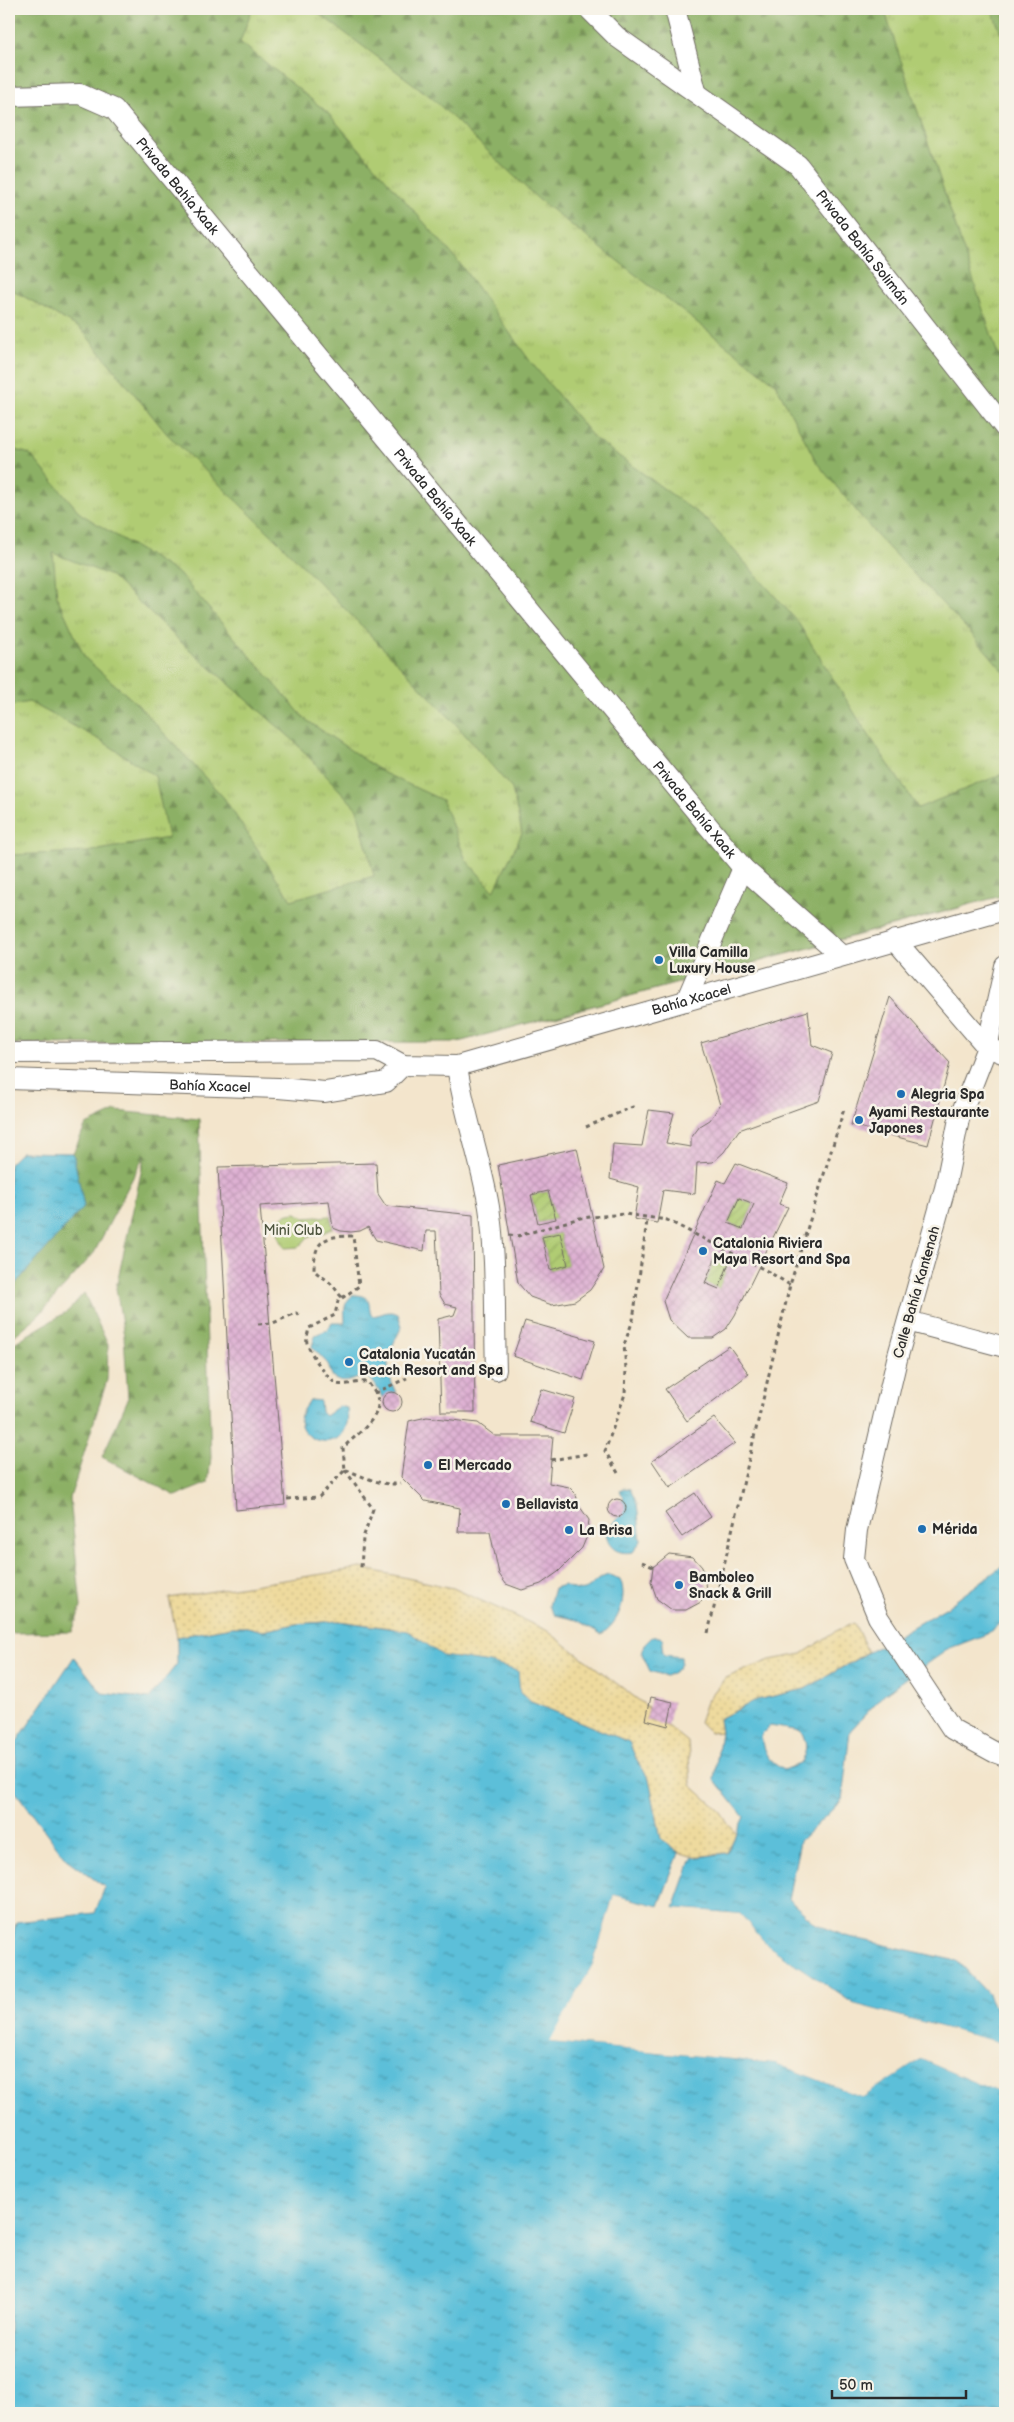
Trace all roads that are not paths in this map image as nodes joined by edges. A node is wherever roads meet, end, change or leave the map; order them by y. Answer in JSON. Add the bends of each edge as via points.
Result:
{"nodes":[{"id":1,"x":589,"y":9,"type":"edge"},
{"id":2,"x":674,"y":9,"type":"edge"},
{"id":3,"x":696,"y":91,"type":"junction"},
{"id":4,"x":9,"y":96,"type":"edge"},
{"id":5,"x":1005,"y":428,"type":"edge"},
{"id":6,"x":743,"y":868,"type":"junction"},
{"id":7,"x":1005,"y":910,"type":"edge"},
{"id":8,"x":896,"y":940,"type":"junction"},
{"id":9,"x":842,"y":956,"type":"junction"},
{"id":10,"x":1005,"y":966,"type":"edge"},
{"id":11,"x":686,"y":1000,"type":"junction"},
{"id":12,"x":996,"y":1050,"type":"edge"},
{"id":13,"x":9,"y":1053,"type":"edge"},
{"id":14,"x":403,"y":1065,"type":"junction"},
{"id":15,"x":457,"y":1066,"type":"junction"},
{"id":16,"x":9,"y":1079,"type":"edge"},
{"id":17,"x":908,"y":1321,"type":"junction"},
{"id":18,"x":1005,"y":1346,"type":"edge"},
{"id":19,"x":496,"y":1370,"type":"dead end"},
{"id":20,"x":1005,"y":1756,"type":"edge"}],
"edges":[{"from":1,"to":3,"type":"street","name":"Privada Bahía Solimán","via":[[617,37]]},
{"from":2,"to":3,"type":"street"},
{"from":3,"to":5,"type":"street","name":"Privada Bahía Solimán","via":[[798,165]]},
{"from":4,"to":6,"type":"street","name":"Privada Bahía Xaak","via":[[80,94],[114,109]]},
{"from":6,"to":9,"type":"street","name":"Privada Bahía Xaak"},
{"from":6,"to":11,"type":"street"},
{"from":7,"to":8,"type":"street","name":"Bahía Xcacel"},
{"from":8,"to":9,"type":"street","name":"Bahía Xcacel"},
{"from":8,"to":12,"type":"street"},
{"from":9,"to":11,"type":"street","name":"Bahía Xcacel"},
{"from":10,"to":12,"type":"street","name":"Calle Bahía Kantenah"},
{"from":11,"to":15,"type":"street","name":"Bahía Xcacel"},
{"from":12,"to":17,"type":"street","name":"Calle Bahía Kantenah","via":[[959,1119],[946,1188]]},
{"from":13,"to":14,"type":"street","name":"Bahía Xcacel","via":[[377,1051]]},
{"from":14,"to":15,"type":"street","name":"Bahía Xcacel"},
{"from":14,"to":16,"type":"street","name":"Bahía Xcacel","via":[[386,1082],[325,1092]]},
{"from":15,"to":19,"type":"street","via":[[492,1233]]},
{"from":17,"to":18,"type":"street"},
{"from":17,"to":20,"type":"street","name":"Calle Bahía Kantenah","via":[[857,1530],[854,1559],[878,1618],[952,1729]]}]}
